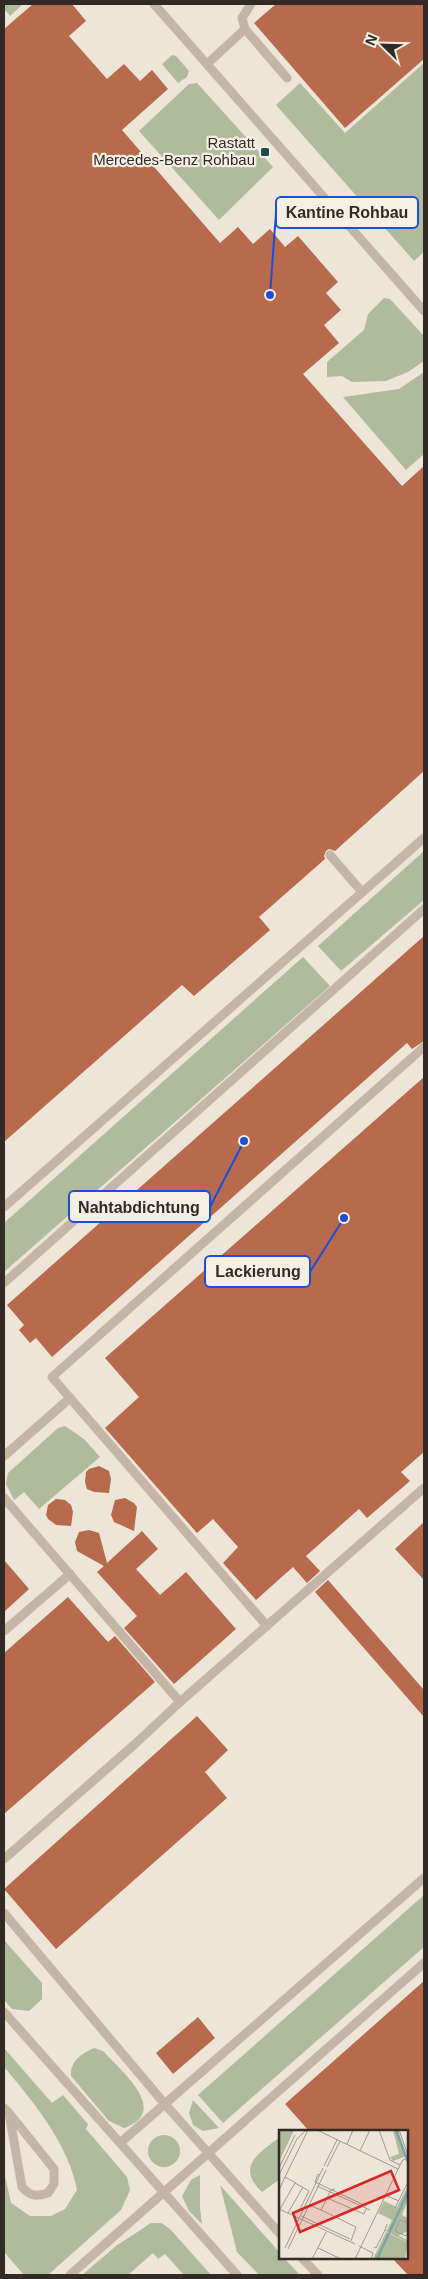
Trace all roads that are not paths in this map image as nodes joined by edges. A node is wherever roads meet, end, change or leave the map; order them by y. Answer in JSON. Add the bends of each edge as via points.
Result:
{"nodes":[{"id":1,"x":154,"y":4,"type":"edge"},
{"id":2,"x":252,"y":4,"type":"edge"},
{"id":3,"x":245,"y":29,"type":"junction"},
{"id":4,"x":207,"y":64,"type":"junction"},
{"id":5,"x":287,"y":78,"type":"dead end"},
{"id":6,"x":424,"y":311,"type":"edge"},
{"id":7,"x":424,"y":838,"type":"edge"},
{"id":8,"x":330,"y":855,"type":"dead end"},
{"id":9,"x":362,"y":892,"type":"junction"},
{"id":10,"x":424,"y":909,"type":"edge"},
{"id":11,"x":424,"y":1048,"type":"edge"},
{"id":12,"x":4,"y":1207,"type":"edge"},
{"id":13,"x":4,"y":1284,"type":"edge"},
{"id":14,"x":70,"y":1398,"type":"junction"},
{"id":15,"x":4,"y":1456,"type":"edge"},
{"id":16,"x":424,"y":1488,"type":"edge"},
{"id":17,"x":4,"y":1498,"type":"edge"},
{"id":18,"x":70,"y":1574,"type":"junction"},
{"id":19,"x":267,"y":1626,"type":"junction"},
{"id":20,"x":4,"y":1631,"type":"edge"},
{"id":21,"x":180,"y":1702,"type":"junction"},
{"id":22,"x":4,"y":1859,"type":"edge"},
{"id":23,"x":424,"y":1878,"type":"edge"},
{"id":24,"x":4,"y":1913,"type":"edge"},
{"id":25,"x":424,"y":1962,"type":"edge"},
{"id":26,"x":4,"y":2012,"type":"edge"},
{"id":27,"x":164,"y":2103,"type":"junction"},
{"id":28,"x":6,"y":2111,"type":"edge"},
{"id":29,"x":120,"y":2143,"type":"junction"},
{"id":30,"x":208,"y":2154,"type":"junction"},
{"id":31,"x":165,"y":2193,"type":"junction"},
{"id":32,"x":279,"y":2233,"type":"edge"},
{"id":33,"x":303,"y":2259,"type":"edge"},
{"id":34,"x":70,"y":2275,"type":"edge"},
{"id":35,"x":237,"y":2275,"type":"edge"},
{"id":36,"x":318,"y":2275,"type":"edge"}],
"edges":[{"from":1,"to":4,"type":"lane"},
{"from":2,"to":3,"type":"lane","via":[[242,18]]},
{"from":3,"to":4,"type":"lane"},
{"from":3,"to":5,"type":"lane"},
{"from":4,"to":6,"type":"lane"},
{"from":7,"to":9,"type":"lane"},
{"from":8,"to":9,"type":"lane"},
{"from":9,"to":12,"type":"lane"},
{"from":10,"to":13,"type":"lane"},
{"from":11,"to":14,"type":"lane","via":[[52,1377]]},
{"from":14,"to":15,"type":"lane"},
{"from":14,"to":19,"type":"lane"},
{"from":16,"to":19,"type":"lane"},
{"from":17,"to":18,"type":"lane"},
{"from":18,"to":20,"type":"lane"},
{"from":18,"to":21,"type":"lane"},
{"from":19,"to":21,"type":"lane"},
{"from":21,"to":22,"type":"lane"},
{"from":23,"to":27,"type":"lane"},
{"from":24,"to":27,"type":"lane"},
{"from":25,"to":30,"type":"lane"},
{"from":26,"to":29,"type":"lane"},
{"from":27,"to":29,"type":"lane"},
{"from":27,"to":30,"type":"lane"},
{"from":28,"to":28,"type":"lane","via":[[54,2169],[54,2184],[48,2193],[39,2196],[29,2194],[22,2187]]},
{"from":29,"to":31,"type":"lane"},
{"from":30,"to":31,"type":"lane"},
{"from":30,"to":32,"type":"lane"},
{"from":31,"to":34,"type":"lane"},
{"from":31,"to":35,"type":"lane"},
{"from":33,"to":36,"type":"lane"}]}
